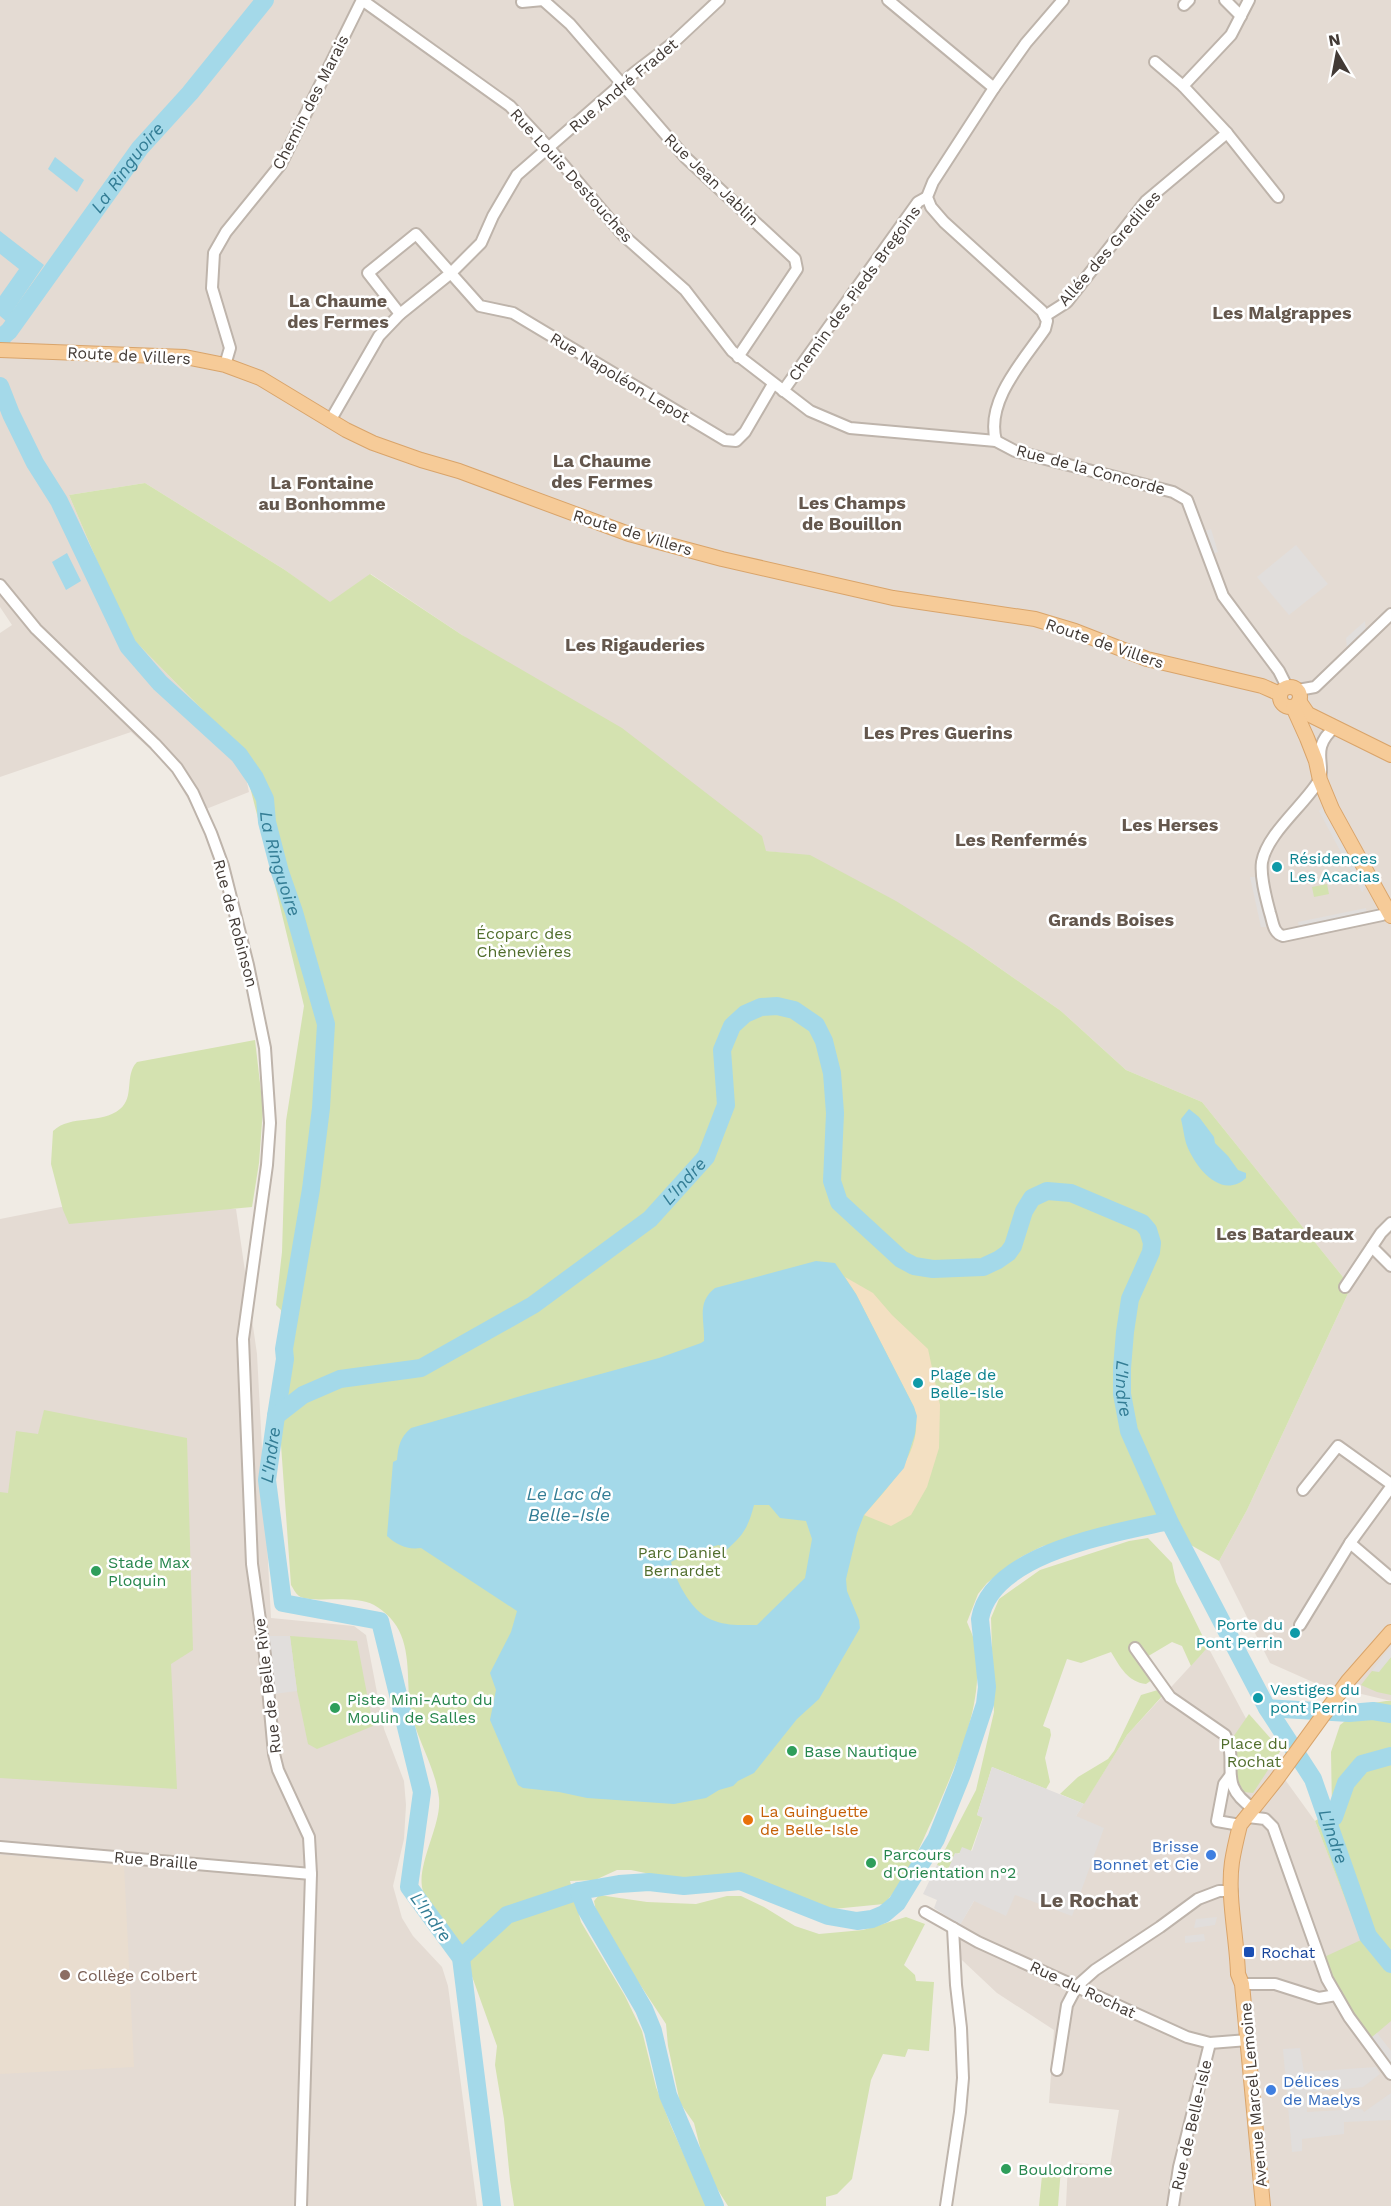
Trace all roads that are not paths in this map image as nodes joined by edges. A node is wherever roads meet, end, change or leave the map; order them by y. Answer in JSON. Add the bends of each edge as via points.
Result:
{"nodes":[{"id":1,"x":362,"y":0,"type":"edge"},
{"id":2,"x":719,"y":0,"type":"edge"},
{"id":3,"x":888,"y":0,"type":"edge"},
{"id":4,"x":1063,"y":0,"type":"edge"},
{"id":5,"x":1225,"y":0,"type":"edge"},
{"id":6,"x":1249,"y":0,"type":"edge"},
{"id":7,"x":522,"y":2,"type":"dead end"},
{"id":8,"x":1241,"y":16,"type":"junction"},
{"id":9,"x":1155,"y":62,"type":"dead end"},
{"id":10,"x":622,"y":83,"type":"junction"},
{"id":11,"x":1183,"y":86,"type":"junction"},
{"id":12,"x":994,"y":88,"type":"junction"},
{"id":13,"x":1227,"y":133,"type":"junction"},
{"id":14,"x":549,"y":148,"type":"junction"},
{"id":15,"x":927,"y":196,"type":"junction"},
{"id":16,"x":1278,"y":197,"type":"dead end"},
{"id":17,"x":451,"y":273,"type":"junction"},
{"id":18,"x":400,"y":314,"type":"junction"},
{"id":19,"x":1045,"y":316,"type":"junction"},
{"id":20,"x":0,"y":350,"type":"edge"},
{"id":21,"x":738,"y":357,"type":"junction"},
{"id":22,"x":225,"y":364,"type":"junction"},
{"id":23,"x":773,"y":384,"type":"junction"},
{"id":24,"x":783,"y":391,"type":"junction"},
{"id":25,"x":330,"y":421,"type":"junction"},
{"id":26,"x":996,"y":441,"type":"junction"},
{"id":27,"x":0,"y":585,"type":"edge"},
{"id":28,"x":1391,"y":614,"type":"edge"},
{"id":29,"x":1291,"y":696,"type":"junction"},
{"id":30,"x":1335,"y":728,"type":"junction"},
{"id":31,"x":1391,"y":755,"type":"edge"},
{"id":32,"x":1320,"y":780,"type":"junction"},
{"id":33,"x":1388,"y":906,"type":"edge"},
{"id":34,"x":1391,"y":1223,"type":"edge"},
{"id":35,"x":1372,"y":1247,"type":"junction"},
{"id":36,"x":1391,"y":1266,"type":"edge"},
{"id":37,"x":1345,"y":1287,"type":"dead end"},
{"id":38,"x":243,"y":1340,"type":"joint"},
{"id":39,"x":1391,"y":1486,"type":"edge"},
{"id":40,"x":1303,"y":1490,"type":"dead end"},
{"id":41,"x":1350,"y":1543,"type":"junction"},
{"id":42,"x":1391,"y":1578,"type":"edge"},
{"id":43,"x":1300,"y":1624,"type":"dead end"},
{"id":44,"x":1391,"y":1632,"type":"edge"},
{"id":45,"x":1135,"y":1648,"type":"dead end"},
{"id":46,"x":1230,"y":1776,"type":"junction"},
{"id":47,"x":1247,"y":1817,"type":"junction"},
{"id":48,"x":0,"y":1847,"type":"edge"},
{"id":49,"x":311,"y":1874,"type":"junction"},
{"id":50,"x":1232,"y":1891,"type":"junction"},
{"id":51,"x":925,"y":1912,"type":"dead end"},
{"id":52,"x":953,"y":1928,"type":"junction"},
{"id":53,"x":1242,"y":1984,"type":"junction"},
{"id":54,"x":1077,"y":1986,"type":"junction"},
{"id":55,"x":1336,"y":1995,"type":"junction"},
{"id":56,"x":1248,"y":2040,"type":"junction"},
{"id":57,"x":1209,"y":2043,"type":"junction"},
{"id":58,"x":1057,"y":2070,"type":"dead end"},
{"id":59,"x":1391,"y":2074,"type":"edge"},
{"id":60,"x":301,"y":2206,"type":"edge"},
{"id":61,"x":946,"y":2206,"type":"edge"},
{"id":62,"x":1173,"y":2206,"type":"edge"},
{"id":63,"x":1263,"y":2206,"type":"edge"}],
"edges":[{"from":1,"to":14,"type":"street","name":"Rue Louis Destouches","via":[[510,106]]},
{"from":1,"to":22,"type":"street","name":"Chemin des Marais","via":[[281,164],[226,232],[214,253],[212,288],[230,348]]},
{"from":2,"to":10,"type":"street","name":"Rue André Fradet"},
{"from":3,"to":12,"type":"street"},
{"from":4,"to":12,"type":"street","name":"Chemin des Pieds Bregoins"},
{"from":5,"to":8,"type":"street"},
{"from":6,"to":8,"type":"street"},
{"from":7,"to":10,"type":"street","name":"Rue Jean Jablin","via":[[543,0],[570,24]]},
{"from":8,"to":11,"type":"street","via":[[1231,35]]},
{"from":9,"to":11,"type":"street"},
{"from":10,"to":14,"type":"street","name":"Rue André Fradet"},
{"from":10,"to":21,"type":"street","name":"Rue Jean Jablin","via":[[685,157],[795,259],[797,268]]},
{"from":11,"to":13,"type":"street"},
{"from":12,"to":15,"type":"street","name":"Chemin des Pieds Bregoins"},
{"from":13,"to":16,"type":"street"},
{"from":13,"to":19,"type":"street","name":"Allée des Gredilles","via":[[1146,201],[1066,302]]},
{"from":14,"to":17,"type":"street","name":"Rue André Fradet","via":[[517,175],[481,243]]},
{"from":14,"to":21,"type":"street","name":"Rue Louis Destouches","via":[[623,235],[685,290]]},
{"from":15,"to":19,"type":"street","via":[[931,207],[955,234]]},
{"from":15,"to":24,"type":"street","name":"Chemin des Pieds Bregoins","via":[[918,202]]},
{"from":17,"to":18,"type":"street","name":"Rue André Fradet"},
{"from":17,"to":18,"type":"street","via":[[416,234],[368,273]]},
{"from":17,"to":23,"type":"street","name":"Rue Napoléon Lepot","via":[[480,306],[513,313],[725,440],[736,441],[745,432]]},
{"from":18,"to":25,"type":"street","name":"Rue André Fradet","via":[[379,336]]},
{"from":19,"to":26,"type":"street","via":[[1045,329],[1005,388],[996,410]]},
{"from":20,"to":22,"type":"main road","name":"Route de Villers","via":[[185,357]]},
{"from":21,"to":23,"type":"street","name":"Rue Louis Destouches"},
{"from":22,"to":25,"type":"main road","name":"Route de Villers","via":[[260,378]]},
{"from":23,"to":24,"type":"street","name":"Rue Louis Destouches"},
{"from":24,"to":26,"type":"street","name":"Rue Louis Destouches","via":[[810,411],[850,428]]},
{"from":25,"to":29,"type":"main road","name":"Route de Villers","via":[[388,449],[629,534],[893,598],[1035,620],[1076,631],[1147,659]]},
{"from":26,"to":29,"type":"street","name":"Rue de la Concorde","via":[[1015,451],[1173,492],[1187,500],[1223,596],[1279,671]]},
{"from":27,"to":38,"type":"street","name":"Rue de Robinson","via":[[36,629],[177,768],[194,793],[223,866],[258,1008],[269,1086],[267,1165]]},
{"from":28,"to":29,"type":"street","via":[[1315,687]]},
{"from":29,"to":30,"type":"main road","via":[[1308,714]]},
{"from":29,"to":32,"type":"main road"},
{"from":30,"to":31,"type":"main road"},
{"from":30,"to":32,"type":"street","via":[[1320,748]]},
{"from":32,"to":33,"type":"main road","via":[[1332,809]]},
{"from":32,"to":33,"type":"street","via":[[1268,846],[1262,863],[1275,929],[1283,936],[1382,915]]},
{"from":34,"to":35,"type":"street"},
{"from":35,"to":36,"type":"street"},
{"from":35,"to":37,"type":"street"},
{"from":38,"to":49,"type":"street","name":"Rue de Belle Rive","via":[[252,1564],[274,1754],[309,1837]]},
{"from":39,"to":40,"type":"street","via":[[1338,1446]]},
{"from":39,"to":41,"type":"street"},
{"from":41,"to":42,"type":"street"},
{"from":41,"to":43,"type":"street"},
{"from":44,"to":47,"type":"main road","name":"Avenue Marcel Lemoine","via":[[1348,1681]]},
{"from":45,"to":46,"type":"street","via":[[1170,1697],[1225,1735]]},
{"from":46,"to":47,"type":"street","via":[[1247,1804]]},
{"from":46,"to":47,"type":"street","via":[[1224,1784],[1217,1821]]},
{"from":47,"to":50,"type":"main road","name":"Avenue Marcel Lemoine","via":[[1232,1863]]},
{"from":47,"to":53,"type":"main road","name":"Avenue Marcel Lemoine","via":[[1239,1880],[1247,1974]]},
{"from":47,"to":55,"type":"street","via":[[1265,1819],[1273,1827],[1313,1944]]},
{"from":48,"to":49,"type":"street","name":"Rue Braille"},
{"from":49,"to":60,"type":"street","name":"Rue de Belle Rive"},
{"from":50,"to":53,"type":"main road","name":"Avenue Marcel Lemoine"},
{"from":50,"to":54,"type":"street","via":[[1198,1899]]},
{"from":51,"to":52,"type":"street","name":"Rue du Rochat"},
{"from":52,"to":54,"type":"street","name":"Rue du Rochat"},
{"from":52,"to":61,"type":"street","via":[[963,2078]]},
{"from":53,"to":55,"type":"street","via":[[1275,1984],[1319,1998]]},
{"from":53,"to":56,"type":"main road","name":"Avenue Marcel Lemoine"},
{"from":54,"to":57,"type":"street","name":"Rue du Rochat","via":[[1187,2037]]},
{"from":54,"to":58,"type":"street","via":[[1067,2005]]},
{"from":55,"to":59,"type":"street"},
{"from":56,"to":57,"type":"street","name":"Rue du Rochat"},
{"from":56,"to":63,"type":"main road","name":"Avenue Marcel Lemoine"},
{"from":57,"to":62,"type":"street","name":"Rue de Belle-Isle"}]}
